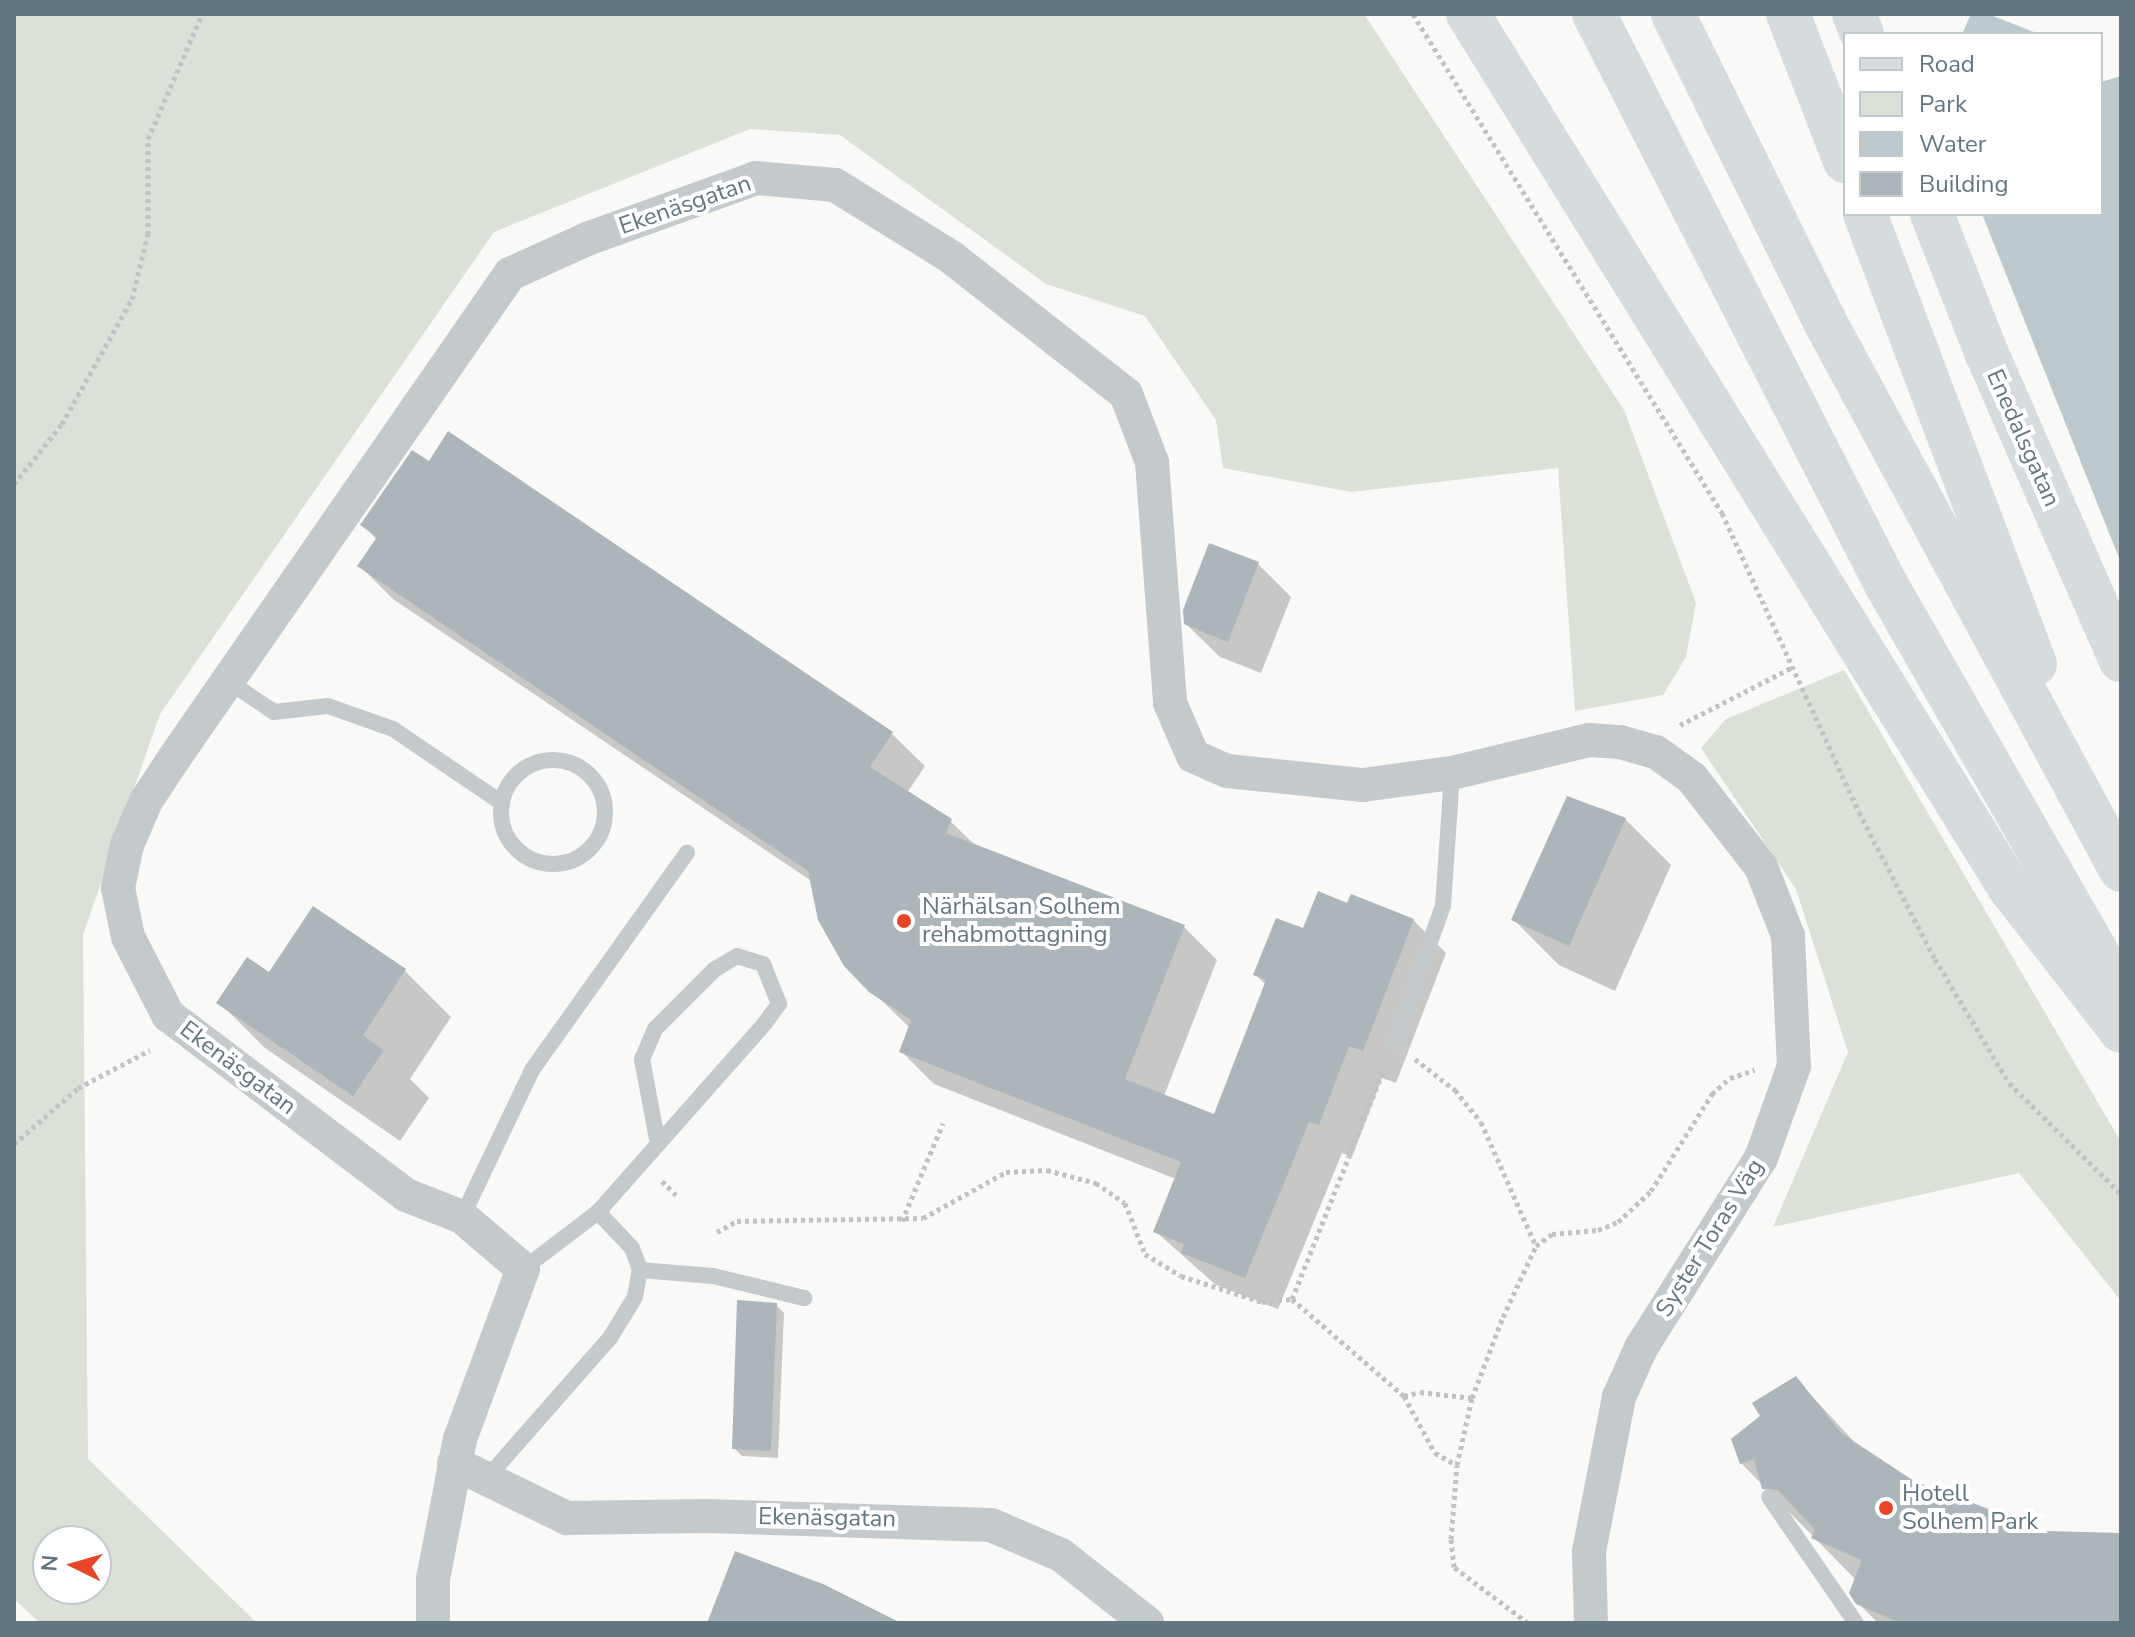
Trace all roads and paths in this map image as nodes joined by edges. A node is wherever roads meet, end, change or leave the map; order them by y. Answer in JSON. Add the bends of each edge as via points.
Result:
{"nodes":[{"id":1,"x":202,"y":14,"type":"edge"},
{"id":2,"x":1413,"y":14,"type":"edge"},
{"id":3,"x":1468,"y":14,"type":"edge"},
{"id":4,"x":1594,"y":14,"type":"edge"},
{"id":5,"x":1673,"y":14,"type":"edge"},
{"id":6,"x":1788,"y":14,"type":"edge"},
{"id":7,"x":1843,"y":156,"type":"edge"},
{"id":8,"x":1866,"y":216,"type":"edge"},
{"id":9,"x":1933,"y":216,"type":"edge"},
{"id":10,"x":14,"y":484,"type":"edge"},
{"id":11,"x":2121,"y":660,"type":"edge"},
{"id":12,"x":1793,"y":667,"type":"junction"},
{"id":13,"x":228,"y":681,"type":"junction"},
{"id":14,"x":1170,"y":703,"type":"joint"},
{"id":15,"x":1661,"y":755,"type":"junction"},
{"id":16,"x":1452,"y":773,"type":"junction"},
{"id":17,"x":502,"y":803,"type":"junction"},
{"id":18,"x":687,"y":853,"type":"dead end"},
{"id":19,"x":2114,"y":857,"type":"edge"},
{"id":20,"x":2121,"y":994,"type":"edge"},
{"id":21,"x":187,"y":1031,"type":"junction"},
{"id":22,"x":2121,"y":1031,"type":"edge"},
{"id":23,"x":1394,"y":1044,"type":"junction"},
{"id":24,"x":1794,"y":1066,"type":"junction"},
{"id":25,"x":943,"y":1123,"type":"dead end"},
{"id":26,"x":657,"y":1139,"type":"junction"},
{"id":27,"x":14,"y":1144,"type":"edge"},
{"id":28,"x":2121,"y":1194,"type":"edge"},
{"id":29,"x":598,"y":1212,"type":"junction"},
{"id":30,"x":462,"y":1217,"type":"junction"},
{"id":31,"x":902,"y":1222,"type":"junction"},
{"id":32,"x":717,"y":1232,"type":"dead end"},
{"id":33,"x":1536,"y":1246,"type":"junction"},
{"id":34,"x":523,"y":1269,"type":"junction"},
{"id":35,"x":640,"y":1270,"type":"junction"},
{"id":36,"x":804,"y":1298,"type":"dead end"},
{"id":37,"x":1292,"y":1299,"type":"junction"},
{"id":38,"x":1404,"y":1396,"type":"junction"},
{"id":39,"x":1472,"y":1398,"type":"junction"},
{"id":40,"x":454,"y":1463,"type":"junction"},
{"id":41,"x":1457,"y":1465,"type":"junction"},
{"id":42,"x":486,"y":1479,"type":"junction"},
{"id":43,"x":1769,"y":1497,"type":"dead end"},
{"id":44,"x":433,"y":1623,"type":"edge"},
{"id":45,"x":1147,"y":1623,"type":"edge"},
{"id":46,"x":1528,"y":1623,"type":"edge"},
{"id":47,"x":1591,"y":1623,"type":"edge"},
{"id":48,"x":1856,"y":1623,"type":"edge"}],
"edges":[{"from":1,"to":10,"type":"path","via":[[148,139],[148,234],[132,299],[62,424]]},
{"from":2,"to":12,"type":"path","via":[[1722,513]]},
{"from":3,"to":22,"type":"main road","via":[[2009,887]]},
{"from":4,"to":20,"type":"main road","via":[[1887,586]]},
{"from":5,"to":19,"type":"main road","via":[[1824,320]]},
{"from":6,"to":7,"type":"main road"},
{"from":8,"to":19,"type":"main road"},
{"from":9,"to":11,"type":"main road","name":"Enedalsgatan"},
{"from":12,"to":15,"type":"path","via":[[1681,724]]},
{"from":12,"to":28,"type":"path","via":[[1928,946],[2009,1083]]},
{"from":13,"to":14,"type":"street","name":"Ekenäsgatan","via":[[510,274],[587,239],[756,178],[835,185],[951,257],[1126,394],[1152,462]]},
{"from":13,"to":17,"type":"lane","via":[[274,712],[328,706],[393,729]]},
{"from":13,"to":21,"type":"street","name":"Ekenäsgatan","via":[[146,801],[127,845],[118,888],[128,937],[145,976],[168,1015]]},
{"from":14,"to":16,"type":"street","name":"Syster Toras Väg","via":[[1193,756],[1227,771],[1363,785]]},
{"from":15,"to":16,"type":"street","name":"Syster Toras Väg","via":[[1620,742],[1589,740]]},
{"from":15,"to":24,"type":"street","name":"Syster Toras Väg","via":[[1692,778],[1761,867],[1788,936]]},
{"from":16,"to":23,"type":"lane","via":[[1443,906]]},
{"from":17,"to":17,"type":"lane","via":[[508,838],[519,852],[544,863],[570,861],[586,853],[604,824],[601,791],[579,766],[564,760],[531,764],[517,774]]},
{"from":18,"to":30,"type":"lane","via":[[532,1070]]},
{"from":21,"to":27,"type":"path","via":[[78,1088]]},
{"from":21,"to":30,"type":"street","name":"Ekenäsgatan","via":[[406,1195]]},
{"from":23,"to":33,"type":"path","via":[[1455,1090],[1481,1122]]},
{"from":23,"to":37,"type":"path"},
{"from":24,"to":33,"type":"path","via":[[1752,1070],[1721,1086],[1651,1191],[1618,1222],[1598,1230],[1552,1234]]},
{"from":24,"to":47,"type":"street","name":"Syster Toras Väg","via":[[1761,1158],[1641,1348],[1619,1397],[1589,1552]]},
{"from":25,"to":31,"type":"path"},
{"from":26,"to":26,"type":"lane","via":[[779,1004],[763,964],[737,956],[725,963],[655,1029],[642,1059]]},
{"from":26,"to":29,"type":"lane"},
{"from":29,"to":34,"type":"lane"},
{"from":29,"to":35,"type":"lane","via":[[632,1248]]},
{"from":30,"to":34,"type":"street","name":"Ekenäsgatan"},
{"from":31,"to":32,"type":"path","via":[[737,1221]]},
{"from":31,"to":37,"type":"path","via":[[960,1202],[1006,1172],[1047,1170],[1096,1183],[1125,1203],[1145,1254],[1181,1276],[1262,1302]]},
{"from":33,"to":39,"type":"path"},
{"from":34,"to":40,"type":"street"},
{"from":35,"to":36,"type":"lane","via":[[713,1276]]},
{"from":35,"to":42,"type":"lane","via":[[635,1297],[610,1338]]},
{"from":37,"to":38,"type":"path"},
{"from":38,"to":39,"type":"path","via":[[1420,1392]]},
{"from":38,"to":41,"type":"path","via":[[1435,1453]]},
{"from":39,"to":41,"type":"path"},
{"from":40,"to":42,"type":"street","name":"Ekenäsgatan"},
{"from":40,"to":44,"type":"street","via":[[433,1579]]},
{"from":41,"to":46,"type":"path","via":[[1454,1567]]},
{"from":42,"to":45,"type":"street","name":"Ekenäsgatan","via":[[567,1518],[721,1516],[991,1525],[1061,1555]]},
{"from":43,"to":48,"type":"lane"}]}
